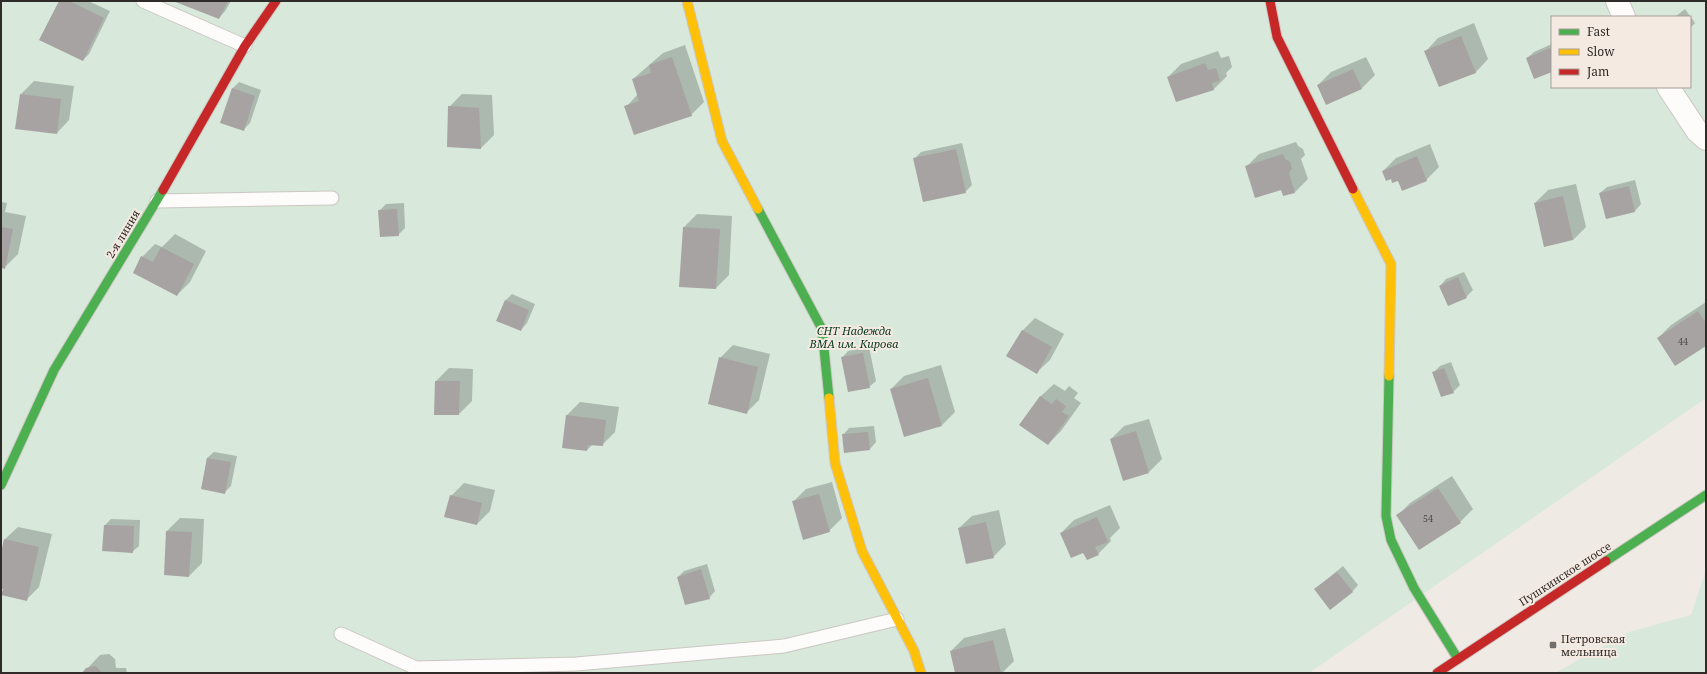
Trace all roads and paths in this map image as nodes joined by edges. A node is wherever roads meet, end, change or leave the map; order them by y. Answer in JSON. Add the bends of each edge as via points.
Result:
{"nodes":[{"id":1,"x":143,"y":1,"type":"edge"},
{"id":2,"x":276,"y":1,"type":"edge"},
{"id":3,"x":687,"y":1,"type":"edge"},
{"id":4,"x":1270,"y":1,"type":"edge"},
{"id":5,"x":1617,"y":1,"type":"edge"},
{"id":6,"x":1624,"y":16,"type":"edge"},
{"id":7,"x":245,"y":46,"type":"junction"},
{"id":8,"x":1669,"y":88,"type":"edge"},
{"id":9,"x":1706,"y":139,"type":"edge"},
{"id":10,"x":332,"y":198,"type":"dead end"},
{"id":11,"x":157,"y":201,"type":"junction"},
{"id":12,"x":1,"y":485,"type":"edge"},
{"id":13,"x":1706,"y":495,"type":"edge"},
{"id":14,"x":897,"y":619,"type":"junction"},
{"id":15,"x":341,"y":634,"type":"dead end"},
{"id":16,"x":1458,"y":659,"type":"junction"},
{"id":17,"x":921,"y":673,"type":"edge"},
{"id":18,"x":1437,"y":673,"type":"edge"}],
"edges":[{"from":1,"to":7,"type":"lane"},
{"from":2,"to":7,"type":"street","name":"2-я линия"},
{"from":3,"to":14,"type":"street","via":[[722,141],[822,329],[835,463],[862,551]]},
{"from":4,"to":16,"type":"street","via":[[1277,37],[1391,264],[1386,516],[1391,540],[1414,588]]},
{"from":5,"to":6,"type":"street"},
{"from":7,"to":11,"type":"street","name":"2-я линия"},
{"from":8,"to":9,"type":"street","via":[[1697,131]]},
{"from":10,"to":11,"type":"lane"},
{"from":11,"to":12,"type":"street","name":"2-я линия","via":[[54,370]]},
{"from":13,"to":16,"type":"street","name":"Пушкинское шоссе"},
{"from":14,"to":15,"type":"lane","via":[[784,646],[576,664],[416,668]]},
{"from":14,"to":17,"type":"street","via":[[914,651]]},
{"from":16,"to":18,"type":"street","name":"Пушкинское шоссе"}]}
